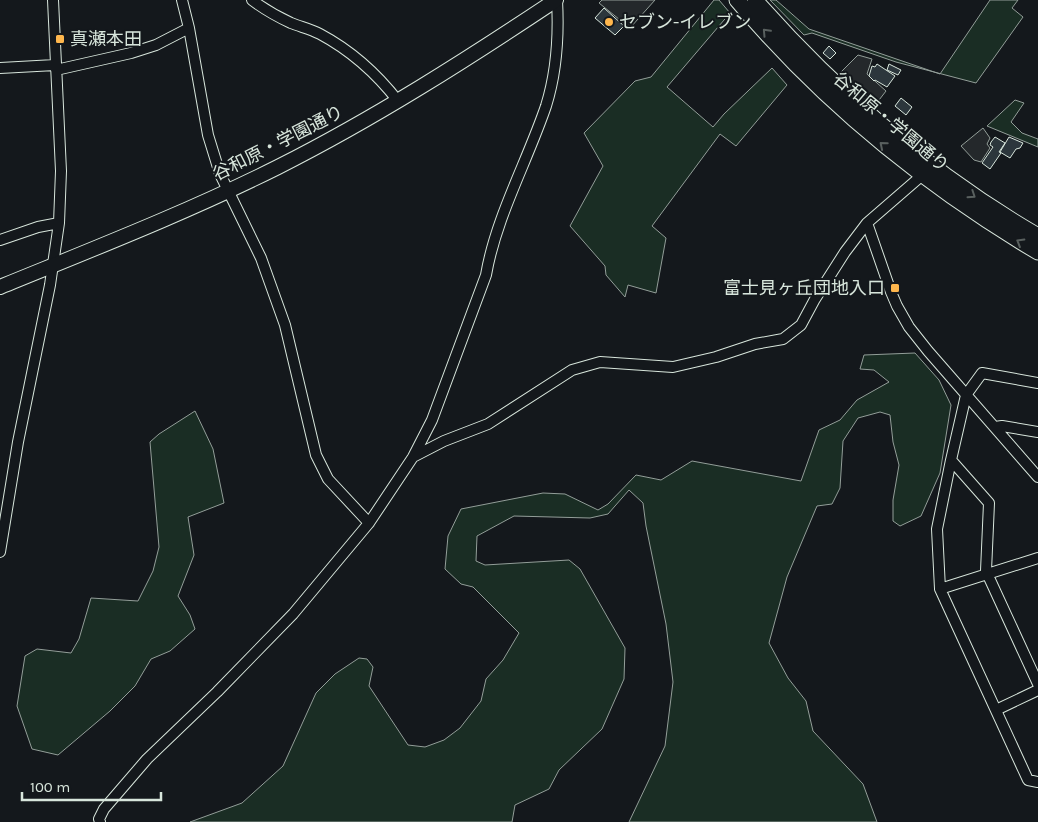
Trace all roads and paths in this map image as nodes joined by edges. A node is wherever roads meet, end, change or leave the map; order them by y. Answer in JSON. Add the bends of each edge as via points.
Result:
{"nodes":[{"id":1,"x":53,"y":0,"type":"edge"},
{"id":2,"x":182,"y":0,"type":"edge"},
{"id":3,"x":252,"y":0,"type":"edge"},
{"id":4,"x":557,"y":0,"type":"edge"},
{"id":5,"x":737,"y":0,"type":"edge"},
{"id":6,"x":755,"y":0,"type":"edge"},
{"id":7,"x":190,"y":28,"type":"junction"},
{"id":8,"x":56,"y":67,"type":"junction"},
{"id":9,"x":0,"y":68,"type":"edge"},
{"id":10,"x":398,"y":101,"type":"junction"},
{"id":11,"x":927,"y":171,"type":"junction"},
{"id":12,"x":228,"y":190,"type":"junction"},
{"id":13,"x":59,"y":223,"type":"junction"},
{"id":14,"x":867,"y":223,"type":"junction"},
{"id":15,"x":1038,"y":236,"type":"edge"},
{"id":16,"x":0,"y":240,"type":"edge"},
{"id":17,"x":1038,"y":252,"type":"edge"},
{"id":18,"x":53,"y":266,"type":"junction"},
{"id":19,"x":0,"y":287,"type":"edge"},
{"id":20,"x":1038,"y":382,"type":"edge"},
{"id":21,"x":966,"y":395,"type":"junction"},
{"id":22,"x":994,"y":427,"type":"junction"},
{"id":23,"x":1038,"y":432,"type":"edge"},
{"id":24,"x":413,"y":457,"type":"junction"},
{"id":25,"x":951,"y":460,"type":"junction"},
{"id":26,"x":1038,"y":477,"type":"edge"},
{"id":27,"x":370,"y":523,"type":"junction"},
{"id":28,"x":0,"y":552,"type":"edge"},
{"id":29,"x":1038,"y":558,"type":"edge"},
{"id":30,"x":988,"y":575,"type":"junction"},
{"id":31,"x":940,"y":589,"type":"junction"},
{"id":32,"x":1038,"y":684,"type":"edge"},
{"id":33,"x":1038,"y":690,"type":"edge"},
{"id":34,"x":996,"y":710,"type":"junction"},
{"id":35,"x":1038,"y":782,"type":"edge"},
{"id":36,"x":100,"y":822,"type":"edge"}],
"edges":[{"from":1,"to":8,"type":"street"},
{"from":2,"to":7,"type":"street"},
{"from":3,"to":10,"type":"street","via":[[342,48],[365,65]]},
{"from":4,"to":10,"type":"main road","name":"谷和原・学園通り"},
{"from":4,"to":24,"type":"street","via":[[559,33],[546,105],[432,420]]},
{"from":11,"to":5,"type":"highway","name":"谷和原・学園通り","one_way":true,"via":[[863,127]]},
{"from":6,"to":11,"type":"highway","name":"谷和原・学園通り","via":[[796,46]]},
{"from":7,"to":8,"type":"street","via":[[148,48]]},
{"from":7,"to":12,"type":"street","via":[[208,135]]},
{"from":8,"to":9,"type":"street"},
{"from":8,"to":13,"type":"street","via":[[61,172]]},
{"from":10,"to":12,"type":"main road","name":"谷和原・学園通り"},
{"from":11,"to":14,"type":"street"},
{"from":11,"to":15,"type":"highway","name":"谷和原・学園通り","one_way":true},
{"from":17,"to":11,"type":"highway","name":"谷和原・学園通り","one_way":true,"via":[[1002,231]]},
{"from":12,"to":18,"type":"main road","name":"谷和原・学園通り"},
{"from":12,"to":27,"type":"street","via":[[260,258],[285,325],[316,455],[328,479]]},
{"from":13,"to":16,"type":"street"},
{"from":13,"to":18,"type":"street"},
{"from":14,"to":21,"type":"street","via":[[897,306],[909,327]]},
{"from":14,"to":24,"type":"street","via":[[801,325],[783,339],[673,367],[600,362],[572,370],[488,424]]},
{"from":18,"to":19,"type":"main road","name":"谷和原・学園通り"},
{"from":18,"to":28,"type":"street"},
{"from":20,"to":21,"type":"street","via":[[982,373]]},
{"from":21,"to":22,"type":"street"},
{"from":21,"to":25,"type":"street"},
{"from":22,"to":23,"type":"street"},
{"from":22,"to":26,"type":"street"},
{"from":24,"to":27,"type":"street"},
{"from":25,"to":30,"type":"street","via":[[989,503]]},
{"from":25,"to":31,"type":"street","via":[[937,529]]},
{"from":27,"to":36,"type":"street","via":[[293,614],[147,759],[104,808]]},
{"from":29,"to":30,"type":"street"},
{"from":30,"to":31,"type":"street"},
{"from":30,"to":32,"type":"street"},
{"from":31,"to":34,"type":"street"},
{"from":33,"to":34,"type":"street"},
{"from":34,"to":35,"type":"street","via":[[1028,780]]}]}
